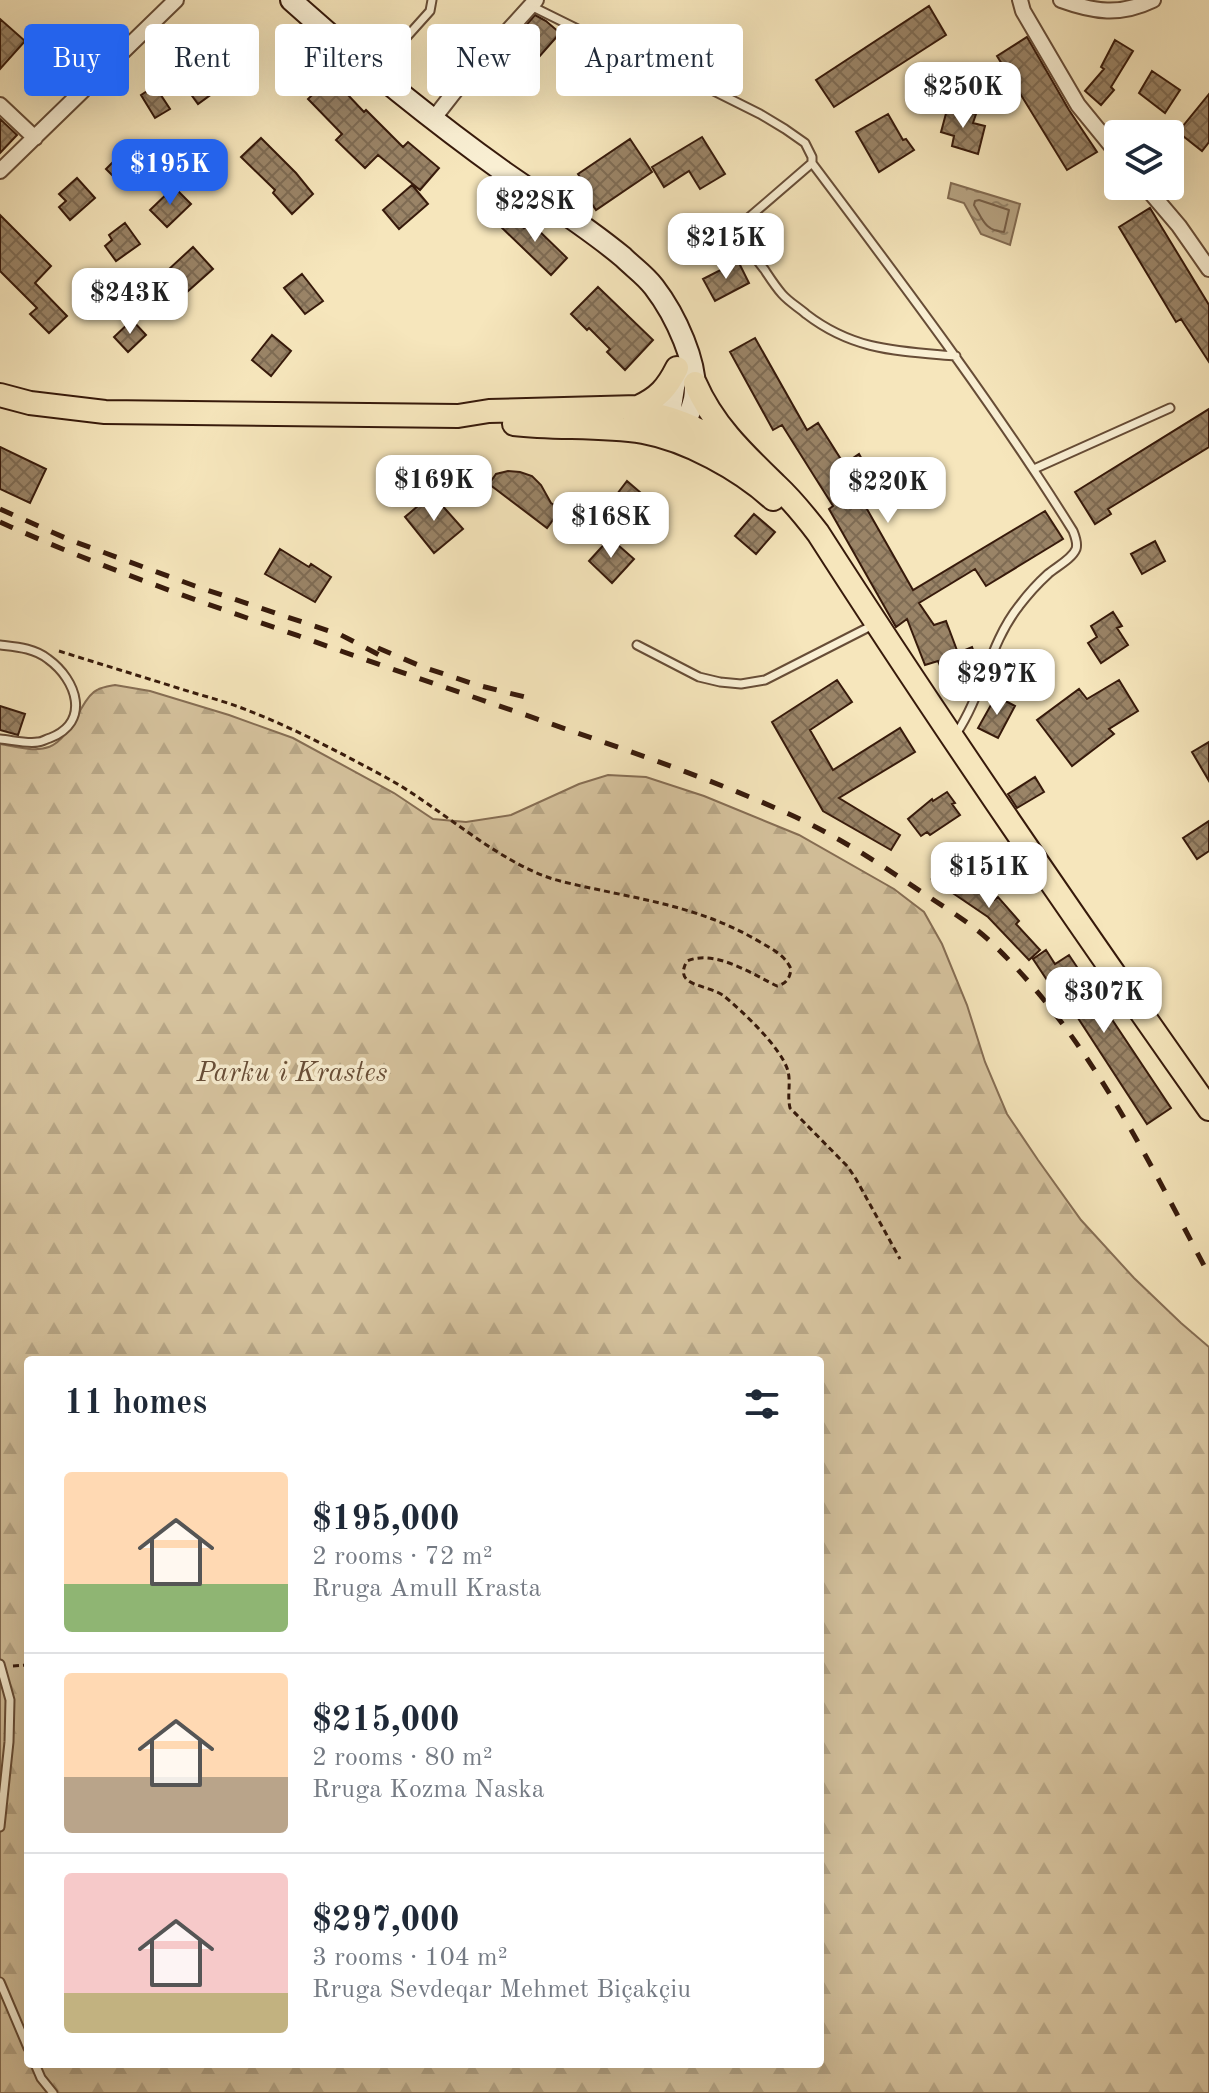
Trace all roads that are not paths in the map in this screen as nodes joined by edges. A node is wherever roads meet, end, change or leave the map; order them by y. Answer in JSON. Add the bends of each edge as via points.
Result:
{"nodes":[{"id":1,"x":176,"y":0,"type":"edge"},
{"id":2,"x":291,"y":0,"type":"edge"},
{"id":3,"x":432,"y":0,"type":"edge"},
{"id":4,"x":1020,"y":0,"type":"edge"},
{"id":5,"x":1061,"y":0,"type":"edge"},
{"id":6,"x":1153,"y":0,"type":"edge"},
{"id":7,"x":533,"y":3,"type":"edge"},
{"id":8,"x":319,"y":24,"type":"edge"},
{"id":9,"x":411,"y":32,"type":"edge"},
{"id":10,"x":406,"y":96,"type":"edge"},
{"id":11,"x":0,"y":105,"type":"edge"},
{"id":12,"x":434,"y":118,"type":"junction"},
{"id":13,"x":1104,"y":137,"type":"edge"},
{"id":14,"x":35,"y":138,"type":"junction"},
{"id":15,"x":812,"y":163,"type":"junction"},
{"id":16,"x":0,"y":171,"type":"edge"},
{"id":17,"x":1157,"y":200,"type":"edge"},
{"id":18,"x":1209,"y":269,"type":"edge"},
{"id":19,"x":669,"y":313,"type":"junction"},
{"id":20,"x":956,"y":356,"type":"junction"},
{"id":21,"x":677,"y":368,"type":"junction"},
{"id":22,"x":695,"y":383,"type":"junction"},
{"id":23,"x":0,"y":395,"type":"edge"},
{"id":24,"x":621,"y":408,"type":"junction"},
{"id":25,"x":1170,"y":408,"type":"dead end"},
{"id":26,"x":458,"y":416,"type":"junction"},
{"id":27,"x":672,"y":429,"type":"junction"},
{"id":28,"x":759,"y":469,"type":"junction"},
{"id":29,"x":1034,"y":469,"type":"junction"},
{"id":30,"x":843,"y":572,"type":"junction"},
{"id":31,"x":877,"y":623,"type":"junction"},
{"id":32,"x":0,"y":645,"type":"edge"},
{"id":33,"x":637,"y":645,"type":"dead end"},
{"id":34,"x":0,"y":739,"type":"edge"},
{"id":35,"x":953,"y":739,"type":"junction"},
{"id":36,"x":1209,"y":1109,"type":"edge"},
{"id":37,"x":0,"y":1664,"type":"edge"},
{"id":38,"x":0,"y":1827,"type":"edge"},
{"id":39,"x":0,"y":1982,"type":"edge"},
{"id":40,"x":24,"y":2039,"type":"edge"},
{"id":41,"x":37,"y":2068,"type":"edge"},
{"id":42,"x":53,"y":2093,"type":"edge"}],
"edges":[{"from":1,"to":14,"type":"street"},
{"from":2,"to":8,"type":"main road"},
{"from":3,"to":9,"type":"lane","via":[[430,11]]},
{"from":4,"to":13,"type":"street","via":[[1078,105]]},
{"from":5,"to":6,"type":"street","via":[[1104,12]]},
{"from":7,"to":12,"type":"street"},
{"from":7,"to":15,"type":"lane","via":[[760,114],[805,143]]},
{"from":10,"to":12,"type":"main road"},
{"from":11,"to":14,"type":"street"},
{"from":12,"to":19,"type":"main road","via":[[643,274]]},
{"from":14,"to":16,"type":"street"},
{"from":15,"to":20,"type":"lane"},
{"from":15,"to":20,"type":"lane","via":[[746,220],[747,245],[760,265],[784,296],[825,328],[886,350]]},
{"from":17,"to":18,"type":"street"},
{"from":19,"to":21,"type":"main road"},
{"from":19,"to":22,"type":"main road","via":[[687,348]]},
{"from":20,"to":29,"type":"lane"},
{"from":21,"to":24,"type":"main road","via":[[659,396],[638,407]]},
{"from":21,"to":27,"type":"main road"},
{"from":22,"to":27,"type":"main road","via":[[694,397]]},
{"from":22,"to":28,"type":"main road","via":[[714,419]]},
{"from":23,"to":26,"type":"main road","via":[[105,412]]},
{"from":24,"to":26,"type":"main road"},
{"from":24,"to":27,"type":"main road"},
{"from":25,"to":29,"type":"lane"},
{"from":26,"to":27,"type":"main road","via":[[520,425]]},
{"from":27,"to":28,"type":"main road","via":[[730,448]]},
{"from":27,"to":30,"type":"main road","via":[[769,496]]},
{"from":28,"to":30,"type":"main road","via":[[799,509]]},
{"from":29,"to":35,"type":"lane","via":[[1073,531],[1076,549],[1013,613]]},
{"from":30,"to":31,"type":"main road"},
{"from":31,"to":33,"type":"lane","via":[[765,680],[741,684],[699,677]]},
{"from":31,"to":35,"type":"main road"},
{"from":32,"to":34,"type":"lane","via":[[47,657],[75,689],[76,704],[62,733],[38,743]]},
{"from":35,"to":36,"type":"main road"},
{"from":37,"to":38,"type":"lane","via":[[10,1700]]},
{"from":39,"to":40,"type":"lane"},
{"from":41,"to":42,"type":"lane"}]}
